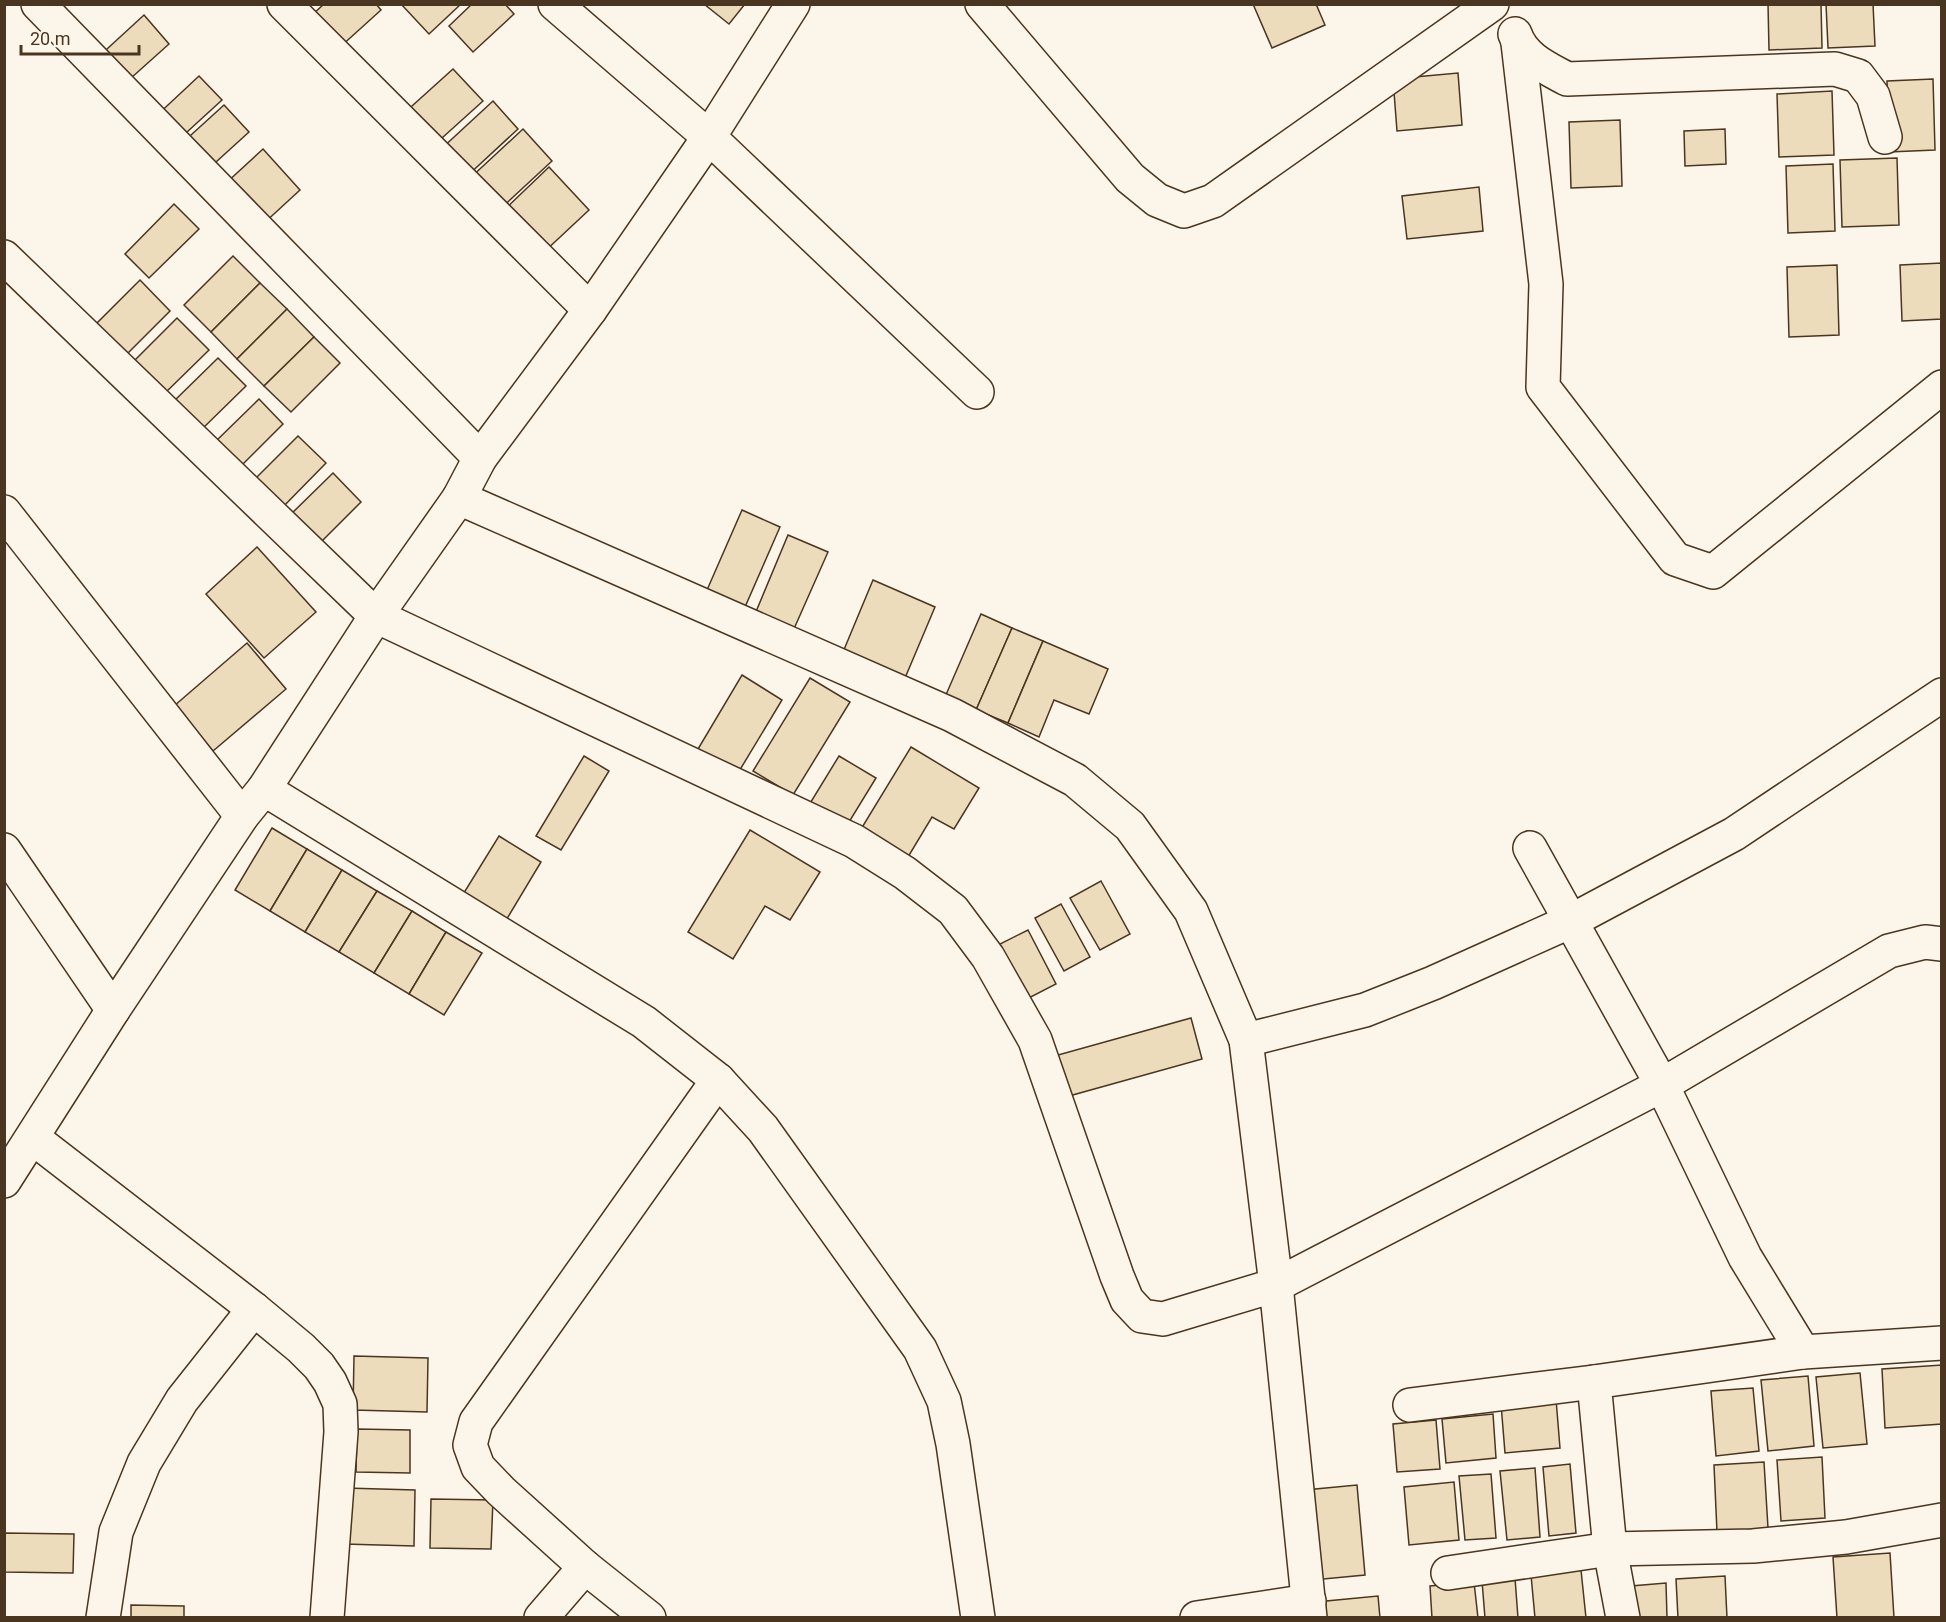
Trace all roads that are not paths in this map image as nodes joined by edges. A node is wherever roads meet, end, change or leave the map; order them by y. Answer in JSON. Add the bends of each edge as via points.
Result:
{"nodes":[{"id":1,"x":38,"y":4,"type":"edge"},
{"id":2,"x":284,"y":4,"type":"edge"},
{"id":3,"x":555,"y":4,"type":"edge"},
{"id":4,"x":793,"y":4,"type":"edge"},
{"id":5,"x":982,"y":4,"type":"edge"},
{"id":6,"x":1492,"y":4,"type":"edge"},
{"id":7,"x":1505,"y":4,"type":"edge"},
{"id":8,"x":1518,"y":43,"type":"junction"},
{"id":9,"x":709,"y":137,"type":"junction"},
{"id":10,"x":1885,"y":137,"type":"dead end"},
{"id":11,"x":4,"y":257,"type":"edge"},
{"id":12,"x":590,"y":310,"type":"junction"},
{"id":13,"x":1941,"y":387,"type":"edge"},
{"id":14,"x":977,"y":392,"type":"dead end"},
{"id":15,"x":480,"y":458,"type":"junction"},
{"id":16,"x":459,"y":498,"type":"junction"},
{"id":17,"x":4,"y":512,"type":"edge"},
{"id":18,"x":376,"y":616,"type":"junction"},
{"id":19,"x":1941,"y":695,"type":"edge"},
{"id":20,"x":264,"y":789,"type":"junction"},
{"id":21,"x":242,"y":816,"type":"junction"},
{"id":22,"x":1530,"y":848,"type":"dead end"},
{"id":23,"x":4,"y":850,"type":"edge"},
{"id":24,"x":1571,"y":921,"type":"junction"},
{"id":25,"x":1941,"y":944,"type":"edge"},
{"id":26,"x":113,"y":1010,"type":"junction"},
{"id":27,"x":1246,"y":1040,"type":"junction"},
{"id":28,"x":718,"y":1080,"type":"junction"},
{"id":29,"x":1662,"y":1085,"type":"junction"},
{"id":30,"x":33,"y":1138,"type":"junction"},
{"id":31,"x":4,"y":1182,"type":"edge"},
{"id":32,"x":1276,"y":1286,"type":"junction"},
{"id":33,"x":255,"y":1309,"type":"junction"},
{"id":34,"x":1941,"y":1343,"type":"edge"},
{"id":35,"x":1803,"y":1352,"type":"junction"},
{"id":36,"x":1594,"y":1382,"type":"junction"},
{"id":37,"x":1410,"y":1405,"type":"dead end"},
{"id":38,"x":1941,"y":1520,"type":"edge"},
{"id":39,"x":1610,"y":1549,"type":"junction"},
{"id":40,"x":585,"y":1567,"type":"junction"},
{"id":41,"x":1448,"y":1573,"type":"dead end"},
{"id":42,"x":1310,"y":1609,"type":"edge"},
{"id":43,"x":103,"y":1617,"type":"edge"},
{"id":44,"x":327,"y":1617,"type":"edge"},
{"id":45,"x":541,"y":1617,"type":"edge"},
{"id":46,"x":649,"y":1617,"type":"edge"},
{"id":47,"x":978,"y":1617,"type":"edge"},
{"id":48,"x":1197,"y":1617,"type":"edge"},
{"id":49,"x":1623,"y":1617,"type":"edge"}],
"edges":[{"from":1,"to":15,"type":"street"},
{"from":2,"to":12,"type":"street"},
{"from":3,"to":9,"type":"street"},
{"from":4,"to":9,"type":"street"},
{"from":5,"to":6,"type":"street","via":[[1130,178],[1157,200],[1184,211],[1213,201]]},
{"from":7,"to":8,"type":"street"},
{"from":8,"to":10,"type":"street","via":[[1534,60],[1568,79],[1835,69],[1858,76],[1873,96]]},
{"from":8,"to":13,"type":"street","via":[[1546,284],[1543,387],[1675,559],[1713,572]]},
{"from":9,"to":12,"type":"street"},
{"from":9,"to":14,"type":"street"},
{"from":11,"to":18,"type":"street"},
{"from":12,"to":15,"type":"street"},
{"from":15,"to":16,"type":"street"},
{"from":16,"to":18,"type":"street"},
{"from":16,"to":27,"type":"street","via":[[952,715],[1074,780],[1130,826],[1191,911]]},
{"from":17,"to":21,"type":"street"},
{"from":18,"to":20,"type":"street"},
{"from":18,"to":32,"type":"street","via":[[854,841],[905,873],[953,910],[988,957],[1035,1040],[1127,1300],[1142,1316],[1163,1319]]},
{"from":19,"to":24,"type":"street","via":[[1734,834]]},
{"from":20,"to":21,"type":"street"},
{"from":20,"to":28,"type":"street","via":[[644,1022]]},
{"from":21,"to":26,"type":"street"},
{"from":22,"to":24,"type":"street"},
{"from":23,"to":26,"type":"street"},
{"from":24,"to":27,"type":"street","via":[[1365,1010]]},
{"from":24,"to":29,"type":"street"},
{"from":25,"to":29,"type":"street","via":[[1925,942],[1889,951]]},
{"from":26,"to":30,"type":"street"},
{"from":27,"to":32,"type":"street"},
{"from":28,"to":40,"type":"street","via":[[476,1422],[470,1445],[478,1467]]},
{"from":28,"to":47,"type":"street","via":[[763,1129],[921,1349],[944,1401]]},
{"from":29,"to":32,"type":"street"},
{"from":29,"to":35,"type":"street","via":[[1745,1257]]},
{"from":30,"to":31,"type":"street"},
{"from":30,"to":33,"type":"street"},
{"from":32,"to":42,"type":"street"},
{"from":33,"to":43,"type":"street","via":[[182,1400],[144,1463],[116,1532]]},
{"from":33,"to":44,"type":"street","via":[[319,1366],[340,1404]]},
{"from":34,"to":35,"type":"street"},
{"from":35,"to":36,"type":"street"},
{"from":36,"to":37,"type":"street"},
{"from":36,"to":39,"type":"street"},
{"from":38,"to":39,"type":"street","via":[[1846,1537],[1753,1546]]},
{"from":39,"to":41,"type":"street"},
{"from":39,"to":49,"type":"street"},
{"from":40,"to":45,"type":"street"},
{"from":40,"to":46,"type":"street"},
{"from":42,"to":48,"type":"street"}]}
